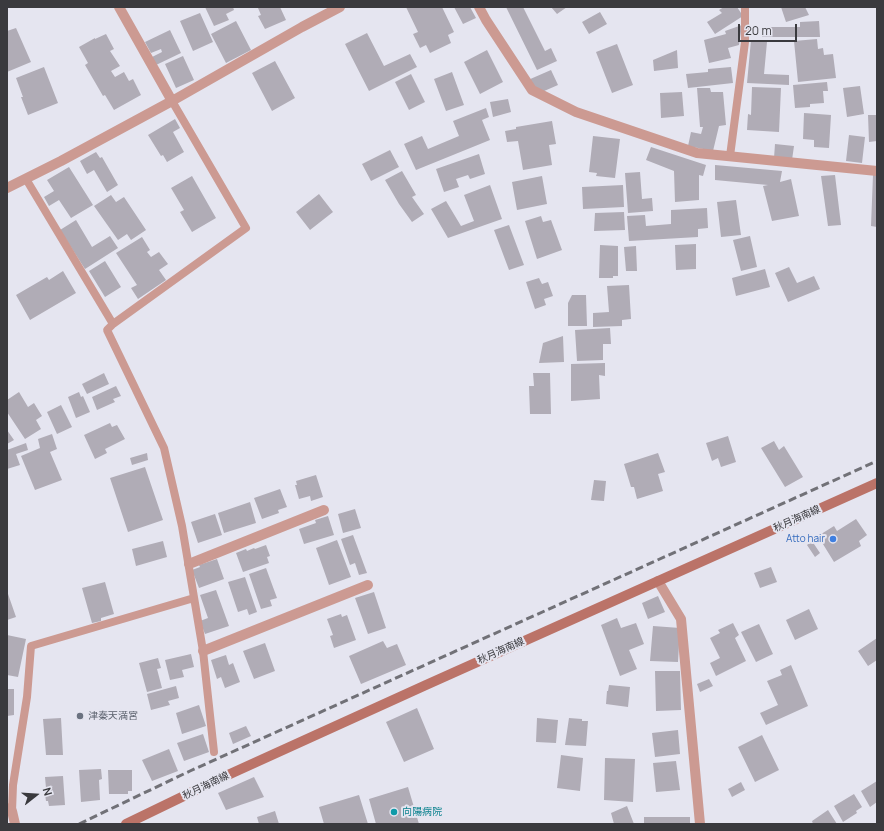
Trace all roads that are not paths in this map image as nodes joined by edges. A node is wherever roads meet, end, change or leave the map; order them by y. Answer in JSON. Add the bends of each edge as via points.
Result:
{"nodes":[{"id":1,"x":119,"y":7,"type":"edge"},
{"id":2,"x":340,"y":7,"type":"edge"},
{"id":3,"x":479,"y":7,"type":"edge"},
{"id":4,"x":745,"y":7,"type":"edge"},
{"id":5,"x":172,"y":101,"type":"junction"},
{"id":6,"x":730,"y":156,"type":"junction"},
{"id":7,"x":877,"y":171,"type":"edge"},
{"id":8,"x":26,"y":179,"type":"junction"},
{"id":9,"x":7,"y":188,"type":"edge"},
{"id":10,"x":113,"y":324,"type":"junction"},
{"id":11,"x":877,"y":483,"type":"edge"},
{"id":12,"x":324,"y":510,"type":"dead end"},
{"id":13,"x":189,"y":564,"type":"junction"},
{"id":14,"x":658,"y":581,"type":"junction"},
{"id":15,"x":368,"y":585,"type":"dead end"},
{"id":16,"x":194,"y":598,"type":"junction"},
{"id":17,"x":203,"y":651,"type":"junction"},
{"id":18,"x":214,"y":752,"type":"dead end"},
{"id":19,"x":10,"y":809,"type":"edge"},
{"id":20,"x":132,"y":823,"type":"edge"},
{"id":21,"x":15,"y":824,"type":"edge"},
{"id":22,"x":700,"y":824,"type":"edge"}],
"edges":[{"from":1,"to":5,"type":"street"},
{"from":2,"to":5,"type":"street"},
{"from":3,"to":6,"type":"street","via":[[532,90],[576,112],[697,153]]},
{"from":4,"to":6,"type":"lane","via":[[745,42]]},
{"from":5,"to":8,"type":"street"},
{"from":5,"to":10,"type":"lane","via":[[246,228]]},
{"from":6,"to":7,"type":"street"},
{"from":8,"to":9,"type":"street"},
{"from":8,"to":10,"type":"lane"},
{"from":10,"to":13,"type":"lane","via":[[107,330],[164,448]]},
{"from":11,"to":14,"type":"main road","name":"秋月海南線"},
{"from":12,"to":13,"type":"street"},
{"from":13,"to":16,"type":"lane"},
{"from":14,"to":20,"type":"main road","name":"秋月海南線","via":[[262,760]]},
{"from":14,"to":22,"type":"street","via":[[680,619]]},
{"from":15,"to":17,"type":"street"},
{"from":16,"to":17,"type":"lane"},
{"from":16,"to":19,"type":"lane","via":[[31,646],[27,697]]},
{"from":17,"to":18,"type":"lane"},
{"from":19,"to":21,"type":"street"}]}
